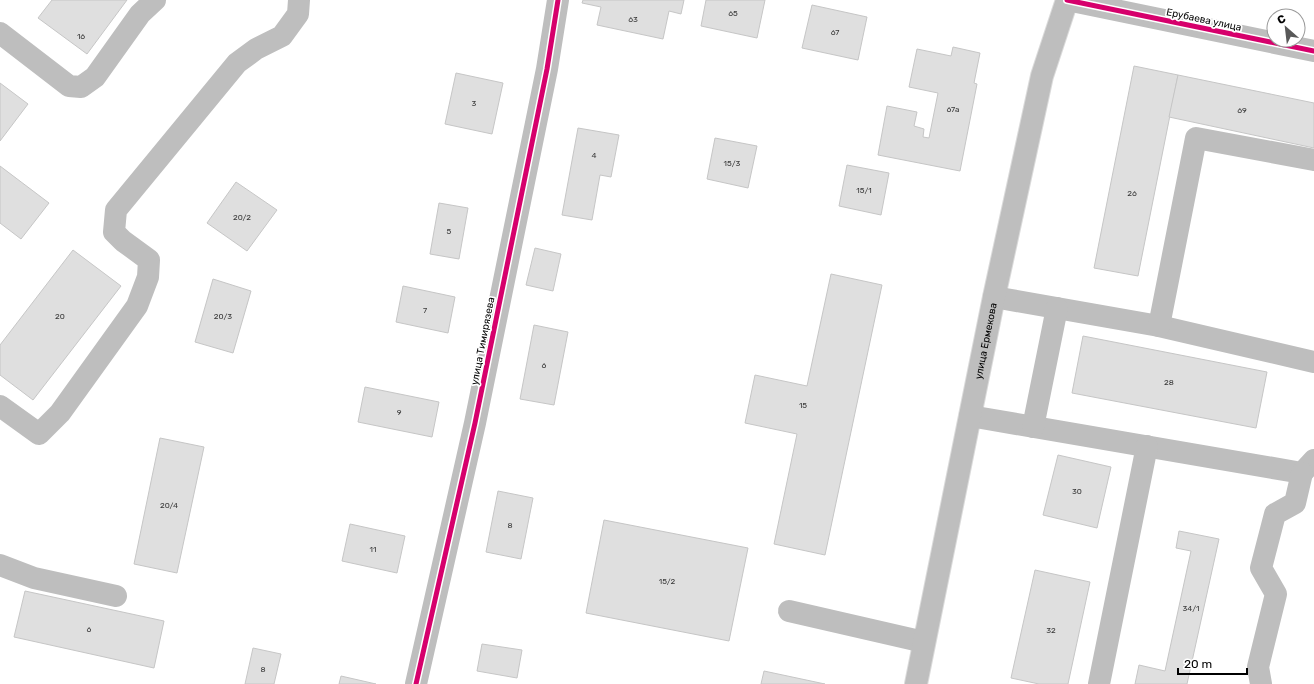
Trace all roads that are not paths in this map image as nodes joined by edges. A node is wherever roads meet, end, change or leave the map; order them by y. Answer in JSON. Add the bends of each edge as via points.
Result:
{"nodes":[{"id":1,"x":155,"y":0,"type":"edge"},
{"id":2,"x":299,"y":0,"type":"edge"},
{"id":3,"x":558,"y":0,"type":"edge"},
{"id":4,"x":1067,"y":0,"type":"edge"},
{"id":5,"x":0,"y":33,"type":"edge"},
{"id":6,"x":1314,"y":51,"type":"edge"},
{"id":7,"x":1314,"y":160,"type":"edge"},
{"id":8,"x":994,"y":297,"type":"junction"},
{"id":9,"x":1057,"y":308,"type":"junction"},
{"id":10,"x":1159,"y":326,"type":"junction"},
{"id":11,"x":1314,"y":362,"type":"edge"},
{"id":12,"x":0,"y":406,"type":"edge"},
{"id":13,"x":970,"y":416,"type":"junction"},
{"id":14,"x":1033,"y":427,"type":"junction"},
{"id":15,"x":1147,"y":446,"type":"junction"},
{"id":16,"x":1308,"y":467,"type":"edge"},
{"id":17,"x":0,"y":565,"type":"edge"},
{"id":18,"x":116,"y":596,"type":"dead end"},
{"id":19,"x":789,"y":611,"type":"dead end"},
{"id":20,"x":924,"y":642,"type":"junction"},
{"id":21,"x":416,"y":684,"type":"edge"},
{"id":22,"x":916,"y":684,"type":"edge"},
{"id":23,"x":1099,"y":684,"type":"edge"},
{"id":24,"x":1261,"y":684,"type":"edge"}],
"edges":[{"from":1,"to":5,"type":"street","via":[[140,14],[95,77],[81,87],[69,86]]},
{"from":2,"to":12,"type":"street","via":[[298,14],[282,36],[256,49],[237,63],[116,210],[114,232],[149,260],[148,277],[138,306],[65,406],[39,434]]},
{"from":3,"to":21,"type":"street","name":"улица Тимирязева","via":[[545,77],[476,415]]},
{"from":4,"to":6,"type":"street","name":"Ерубаева улица"},
{"from":4,"to":8,"type":"street","name":"улица Ермекова","via":[[1042,76]]},
{"from":7,"to":10,"type":"street","via":[[1196,138]]},
{"from":8,"to":9,"type":"street"},
{"from":8,"to":13,"type":"street","name":"улица Ермекова"},
{"from":9,"to":10,"type":"street"},
{"from":9,"to":14,"type":"street"},
{"from":10,"to":11,"type":"street"},
{"from":13,"to":14,"type":"street"},
{"from":13,"to":20,"type":"street","name":"улица Ермекова"},
{"from":14,"to":15,"type":"street"},
{"from":15,"to":16,"type":"street"},
{"from":15,"to":23,"type":"street"},
{"from":16,"to":24,"type":"street","via":[[1295,503],[1275,514],[1261,568],[1276,594],[1258,667]]},
{"from":17,"to":18,"type":"street","via":[[34,578]]},
{"from":19,"to":20,"type":"street"},
{"from":20,"to":22,"type":"street","name":"улица Ермекова"}]}
